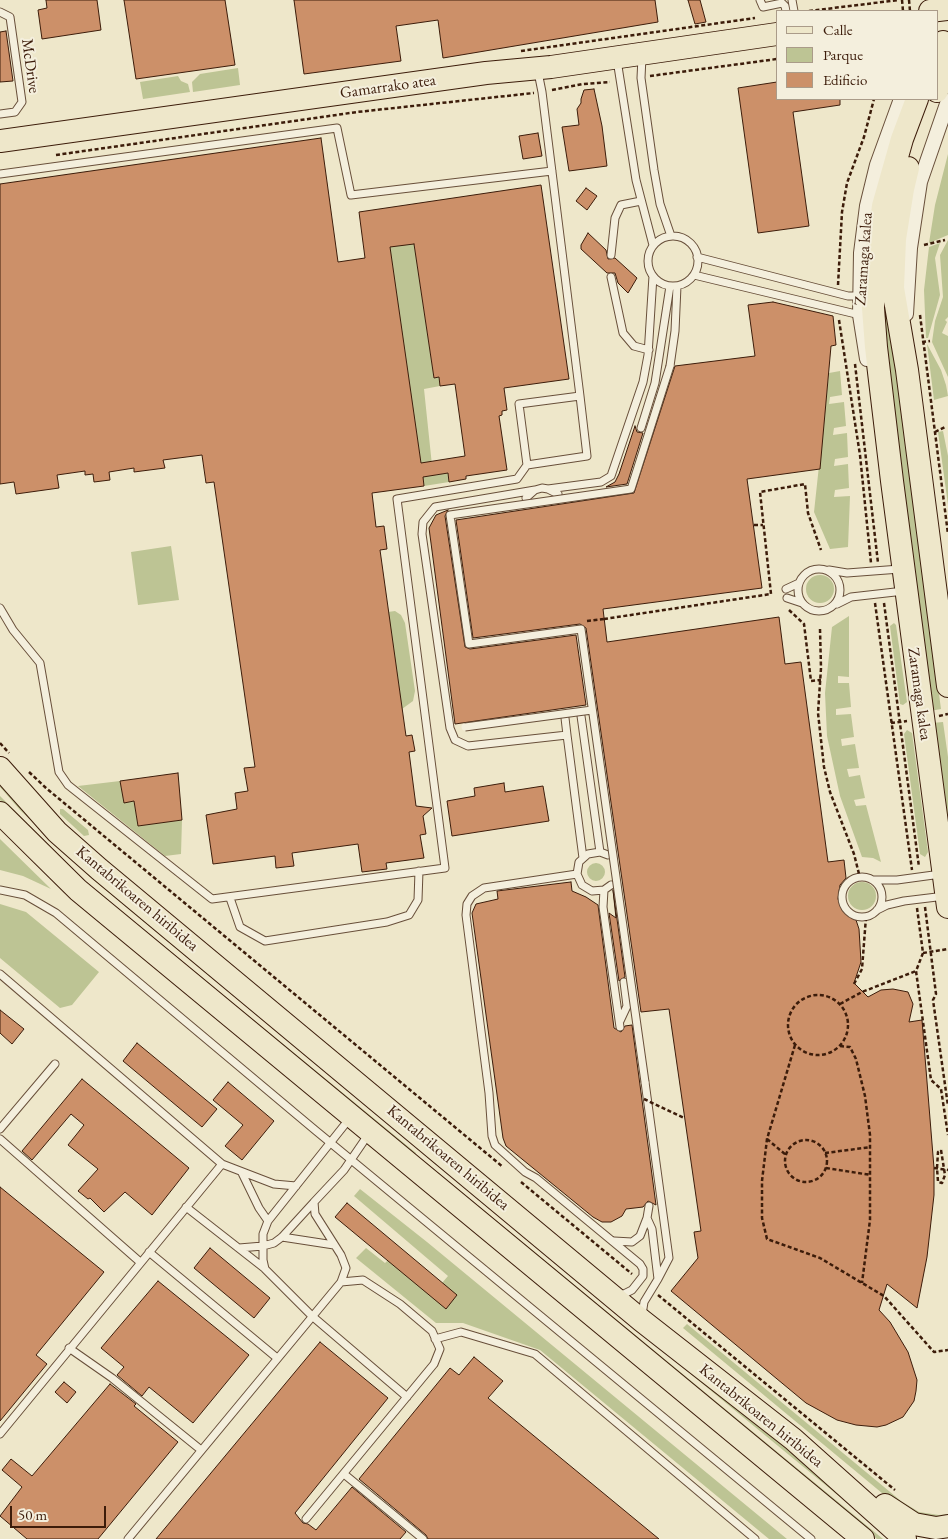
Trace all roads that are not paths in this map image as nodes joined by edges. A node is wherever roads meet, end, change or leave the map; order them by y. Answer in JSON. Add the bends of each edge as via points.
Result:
{"nodes":[{"id":1,"x":760,"y":0,"type":"edge"},
{"id":2,"x":786,"y":10,"type":"edge"},
{"id":3,"x":0,"y":12,"type":"edge"},
{"id":4,"x":776,"y":34,"type":"edge"},
{"id":5,"x":642,"y":54,"type":"junction"},
{"id":6,"x":616,"y":58,"type":"junction"},
{"id":7,"x":948,"y":65,"type":"edge"},
{"id":8,"x":538,"y":69,"type":"junction"},
{"id":9,"x":938,"y":89,"type":"edge"},
{"id":10,"x":901,"y":100,"type":"edge"},
{"id":11,"x":917,"y":100,"type":"edge"},
{"id":12,"x":933,"y":100,"type":"edge"},
{"id":13,"x":948,"y":101,"type":"edge"},
{"id":14,"x":0,"y":114,"type":"edge"},
{"id":15,"x":0,"y":141,"type":"edge"},
{"id":16,"x":552,"y":171,"type":"junction"},
{"id":17,"x":0,"y":174,"type":"edge"},
{"id":18,"x":641,"y":201,"type":"junction"},
{"id":19,"x":671,"y":236,"type":"junction"},
{"id":20,"x":653,"y":245,"type":"junction"},
{"id":21,"x":611,"y":255,"type":"dead end"},
{"id":22,"x":697,"y":258,"type":"junction"},
{"id":23,"x":694,"y":275,"type":"junction"},
{"id":24,"x":653,"y":276,"type":"junction"},
{"id":25,"x":611,"y":277,"type":"dead end"},
{"id":26,"x":674,"y":286,"type":"junction"},
{"id":27,"x":859,"y":296,"type":"junction"},
{"id":28,"x":860,"y":315,"type":"junction"},
{"id":29,"x":648,"y":350,"type":"junction"},
{"id":30,"x":906,"y":370,"type":"junction"},
{"id":31,"x":580,"y":396,"type":"junction"},
{"id":32,"x":641,"y":428,"type":"dead end"},
{"id":33,"x":527,"y":465,"type":"junction"},
{"id":34,"x":892,"y":481,"type":"junction"},
{"id":35,"x":548,"y":488,"type":"junction"},
{"id":36,"x":535,"y":490,"type":"junction"},
{"id":37,"x":558,"y":494,"type":"dead end"},
{"id":38,"x":526,"y":498,"type":"dead end"},
{"id":39,"x":828,"y":570,"type":"junction"},
{"id":40,"x":904,"y":580,"type":"junction"},
{"id":41,"x":799,"y":583,"type":"junction"},
{"id":42,"x":786,"y":589,"type":"dead end"},
{"id":43,"x":787,"y":598,"type":"dead end"},
{"id":44,"x":802,"y":603,"type":"junction"},
{"id":45,"x":834,"y":605,"type":"junction"},
{"id":46,"x":0,"y":608,"type":"edge"},
{"id":47,"x":948,"y":683,"type":"edge"},
{"id":48,"x":592,"y":710,"type":"junction"},
{"id":49,"x":581,"y":716,"type":"dead end"},
{"id":50,"x":565,"y":718,"type":"dead end"},
{"id":51,"x":450,"y":728,"type":"junction"},
{"id":52,"x":567,"y":735,"type":"junction"},
{"id":53,"x":6,"y":762,"type":"edge"},
{"id":54,"x":0,"y":814,"type":"edge"},
{"id":55,"x":600,"y":852,"type":"junction"},
{"id":56,"x":608,"y":855,"type":"dead end"},
{"id":57,"x":583,"y":858,"type":"junction"},
{"id":58,"x":419,"y":871,"type":"junction"},
{"id":59,"x":577,"y":874,"type":"junction"},
{"id":60,"x":944,"y":874,"type":"junction"},
{"id":61,"x":872,"y":880,"type":"junction"},
{"id":62,"x":611,"y":885,"type":"dead end"},
{"id":63,"x":0,"y":890,"type":"edge"},
{"id":64,"x":604,"y":890,"type":"junction"},
{"id":65,"x":230,"y":898,"type":"junction"},
{"id":66,"x":947,"y":901,"type":"edge"},
{"id":67,"x":877,"y":910,"type":"junction"},
{"id":68,"x":0,"y":974,"type":"edge"},
{"id":69,"x":624,"y":982,"type":"dead end"},
{"id":70,"x":55,"y":1064,"type":"dead end"},
{"id":71,"x":352,"y":1116,"type":"junction"},
{"id":72,"x":0,"y":1129,"type":"edge"},
{"id":73,"x":371,"y":1132,"type":"junction"},
{"id":74,"x":0,"y":1139,"type":"edge"},
{"id":75,"x":330,"y":1143,"type":"junction"},
{"id":76,"x":352,"y":1160,"type":"junction"},
{"id":77,"x":222,"y":1164,"type":"junction"},
{"id":78,"x":242,"y":1173,"type":"junction"},
{"id":79,"x":296,"y":1186,"type":"junction"},
{"id":80,"x":314,"y":1202,"type":"junction"},
{"id":81,"x":649,"y":1206,"type":"dead end"},
{"id":82,"x":186,"y":1207,"type":"junction"},
{"id":83,"x":647,"y":1218,"type":"junction"},
{"id":84,"x":268,"y":1221,"type":"junction"},
{"id":85,"x":282,"y":1237,"type":"junction"},
{"id":86,"x":611,"y":1240,"type":"junction"},
{"id":87,"x":334,"y":1245,"type":"junction"},
{"id":88,"x":262,"y":1246,"type":"junction"},
{"id":89,"x":239,"y":1248,"type":"junction"},
{"id":90,"x":149,"y":1252,"type":"junction"},
{"id":91,"x":140,"y":1262,"type":"junction"},
{"id":92,"x":265,"y":1269,"type":"junction"},
{"id":93,"x":658,"y":1279,"type":"junction"},
{"id":94,"x":341,"y":1282,"type":"junction"},
{"id":95,"x":615,"y":1298,"type":"junction"},
{"id":96,"x":312,"y":1316,"type":"junction"},
{"id":97,"x":642,"y":1320,"type":"junction"},
{"id":98,"x":435,"y":1339,"type":"junction"},
{"id":99,"x":69,"y":1348,"type":"junction"},
{"id":100,"x":276,"y":1358,"type":"junction"},
{"id":101,"x":407,"y":1397,"type":"junction"},
{"id":102,"x":0,"y":1434,"type":"edge"},
{"id":103,"x":793,"y":1439,"type":"junction"},
{"id":104,"x":201,"y":1450,"type":"junction"},
{"id":105,"x":344,"y":1474,"type":"junction"},
{"id":106,"x":306,"y":1520,"type":"dead end"},
{"id":107,"x":948,"y":1526,"type":"edge"},
{"id":108,"x":128,"y":1539,"type":"edge"},
{"id":109,"x":424,"y":1539,"type":"edge"},
{"id":110,"x":755,"y":1539,"type":"edge"},
{"id":111,"x":811,"y":1539,"type":"edge"},
{"id":112,"x":863,"y":1539,"type":"edge"},
{"id":113,"x":906,"y":1539,"type":"edge"}],
"edges":[{"from":1,"to":2,"type":"lane","via":[[764,7],[782,3]]},
{"from":3,"to":14,"type":"lane","name":"McDrive","via":[[10,17],[22,102],[15,112]]},
{"from":4,"to":5,"type":"main road","name":"Gamarrako atea"},
{"from":5,"to":6,"type":"main road","name":"Gamarrako atea"},
{"from":5,"to":19,"type":"lane","via":[[641,78],[660,204]]},
{"from":6,"to":8,"type":"main road","name":"Gamarrako atea"},
{"from":6,"to":18,"type":"lane"},
{"from":7,"to":9,"type":"main road"},
{"from":8,"to":15,"type":"main road","name":"Gamarrako atea","via":[[488,73]]},
{"from":8,"to":16,"type":"lane"},
{"from":10,"to":27,"type":"street","name":"Zaramaga kalea","via":[[883,144],[867,206]]},
{"from":11,"to":34,"type":"main road","name":"Zaramaga kalea","via":[[891,173],[875,266],[876,347]]},
{"from":12,"to":30,"type":"main road","name":"Zaramaga kalea","via":[[902,189],[895,239],[893,288]]},
{"from":13,"to":30,"type":"street","name":"Zaramaga kalea","via":[[920,182],[906,302]]},
{"from":16,"to":17,"type":"lane","via":[[351,194],[338,128]]},
{"from":16,"to":31,"type":"lane"},
{"from":18,"to":20,"type":"lane"},
{"from":18,"to":21,"type":"lane","via":[[621,205],[615,218]]},
{"from":19,"to":20,"type":"lane"},
{"from":19,"to":22,"type":"lane","via":[[691,244]]},
{"from":20,"to":24,"type":"lane","via":[[648,261]]},
{"from":22,"to":23,"type":"lane"},
{"from":22,"to":27,"type":"lane"},
{"from":23,"to":26,"type":"lane","via":[[684,284]]},
{"from":23,"to":28,"type":"lane"},
{"from":24,"to":26,"type":"lane","via":[[660,283]]},
{"from":24,"to":29,"type":"lane"},
{"from":25,"to":29,"type":"lane","via":[[623,333],[634,346]]},
{"from":26,"to":32,"type":"lane","via":[[656,383]]},
{"from":26,"to":48,"type":"lane","bridge":true,"via":[[675,331],[670,366],[632,489],[450,515],[469,644],[581,629]]},
{"from":27,"to":28,"type":"street","name":"Zaramaga kalea"},
{"from":28,"to":34,"type":"street","name":"Zaramaga kalea"},
{"from":29,"to":35,"type":"lane","via":[[636,406],[611,476],[601,482]]},
{"from":30,"to":47,"type":"main road","name":"Zaramaga kalea"},
{"from":31,"to":33,"type":"lane","via":[[587,456]]},
{"from":31,"to":33,"type":"lane","via":[[519,404]]},
{"from":33,"to":58,"type":"lane","via":[[517,479],[397,499],[445,868]]},
{"from":34,"to":40,"type":"main road","name":"Zaramaga kalea"},
{"from":35,"to":36,"type":"lane"},
{"from":35,"to":37,"type":"lane"},
{"from":36,"to":38,"type":"lane"},
{"from":36,"to":51,"type":"lane","via":[[442,505],[435,507],[423,522],[422,534]]},
{"from":39,"to":40,"type":"lane","via":[[872,572]]},
{"from":39,"to":41,"type":"lane","via":[[811,570]]},
{"from":39,"to":45,"type":"lane","via":[[840,586]]},
{"from":40,"to":45,"type":"lane"},
{"from":40,"to":60,"type":"main road","name":"Zaramaga kalea"},
{"from":41,"to":42,"type":"lane"},
{"from":41,"to":44,"type":"lane"},
{"from":43,"to":44,"type":"lane"},
{"from":44,"to":45,"type":"lane","via":[[817,611]]},
{"from":46,"to":65,"type":"lane","via":[[13,630],[40,662],[59,772],[68,785],[212,899]]},
{"from":48,"to":51,"type":"lane","bridge":true},
{"from":48,"to":93,"type":"lane","bridge":true,"via":[[669,1258]]},
{"from":49,"to":55,"type":"lane"},
{"from":50,"to":52,"type":"lane"},
{"from":51,"to":52,"type":"lane","via":[[454,740],[468,746]]},
{"from":52,"to":57,"type":"lane"},
{"from":53,"to":95,"type":"main road","name":"Kantabrikoaren hiribidea","via":[[57,832],[99,870]]},
{"from":54,"to":71,"type":"main road","name":"Kantabrikoaren hiribidea","via":[[78,890]]},
{"from":55,"to":56,"type":"lane"},
{"from":55,"to":57,"type":"lane"},
{"from":57,"to":59,"type":"lane"},
{"from":58,"to":65,"type":"lane"},
{"from":58,"to":65,"type":"lane","via":[[418,900],[409,915],[387,922],[265,941],[240,927]]},
{"from":59,"to":64,"type":"lane","via":[[586,889]]},
{"from":59,"to":86,"type":"lane","via":[[484,888],[472,896],[466,915],[495,1145]]},
{"from":60,"to":61,"type":"lane"},
{"from":60,"to":66,"type":"main road","name":"Zaramaga kalea"},
{"from":61,"to":67,"type":"lane","via":[[882,897]]},
{"from":61,"to":67,"type":"lane","via":[[860,878],[851,881],[842,890],[842,904],[853,915],[866,917]]},
{"from":62,"to":64,"type":"lane"},
{"from":63,"to":75,"type":"lane","via":[[25,895],[56,913]]},
{"from":64,"to":69,"type":"lane","via":[[603,906],[620,1024],[627,1006]]},
{"from":66,"to":67,"type":"lane","via":[[916,900]]},
{"from":68,"to":77,"type":"lane"},
{"from":70,"to":72,"type":"lane"},
{"from":71,"to":73,"type":"main road","name":"Kantabrikoaren hiribidea"},
{"from":71,"to":75,"type":"lane"},
{"from":73,"to":76,"type":"lane"},
{"from":73,"to":112,"type":"main road","name":"Kantabrikoaren hiribidea"},
{"from":74,"to":91,"type":"lane"},
{"from":75,"to":76,"type":"lane"},
{"from":75,"to":79,"type":"lane"},
{"from":76,"to":80,"type":"lane"},
{"from":76,"to":111,"type":"lane"},
{"from":77,"to":78,"type":"lane"},
{"from":77,"to":82,"type":"lane"},
{"from":78,"to":79,"type":"lane","via":[[274,1184]]},
{"from":78,"to":84,"type":"lane"},
{"from":79,"to":84,"type":"lane"},
{"from":80,"to":85,"type":"lane"},
{"from":80,"to":87,"type":"lane","via":[[315,1214]]},
{"from":81,"to":83,"type":"lane"},
{"from":82,"to":89,"type":"lane"},
{"from":82,"to":90,"type":"lane"},
{"from":83,"to":86,"type":"lane","via":[[640,1236],[632,1242]]},
{"from":83,"to":93,"type":"lane","via":[[652,1229]]},
{"from":84,"to":88,"type":"lane"},
{"from":85,"to":87,"type":"lane"},
{"from":85,"to":88,"type":"lane"},
{"from":86,"to":95,"type":"lane","via":[[640,1264],[644,1272],[632,1290]]},
{"from":87,"to":94,"type":"lane","via":[[346,1268]]},
{"from":88,"to":89,"type":"lane"},
{"from":88,"to":92,"type":"lane"},
{"from":89,"to":92,"type":"lane"},
{"from":90,"to":91,"type":"lane"},
{"from":90,"to":100,"type":"lane"},
{"from":91,"to":99,"type":"lane"},
{"from":92,"to":96,"type":"lane"},
{"from":93,"to":97,"type":"lane","via":[[644,1302]]},
{"from":94,"to":96,"type":"lane"},
{"from":94,"to":98,"type":"lane","via":[[363,1280],[400,1304],[432,1331]]},
{"from":95,"to":97,"type":"main road","name":"Kantabrikoaren hiribidea"},
{"from":96,"to":100,"type":"lane"},
{"from":96,"to":101,"type":"lane"},
{"from":97,"to":103,"type":"main road","name":"Kantabrikoaren hiribidea"},
{"from":98,"to":101,"type":"lane","via":[[440,1349],[434,1364]]},
{"from":98,"to":110,"type":"lane","via":[[461,1332],[535,1354]]},
{"from":99,"to":102,"type":"lane"},
{"from":99,"to":104,"type":"lane","via":[[112,1378]]},
{"from":100,"to":104,"type":"lane"},
{"from":101,"to":105,"type":"lane"},
{"from":103,"to":107,"type":"main road","via":[[844,1470],[905,1520],[927,1527]]},
{"from":103,"to":113,"type":"main road","name":"Kantabrikoaren hiribidea"},
{"from":104,"to":108,"type":"lane"},
{"from":105,"to":106,"type":"lane"},
{"from":105,"to":109,"type":"lane"}]}
